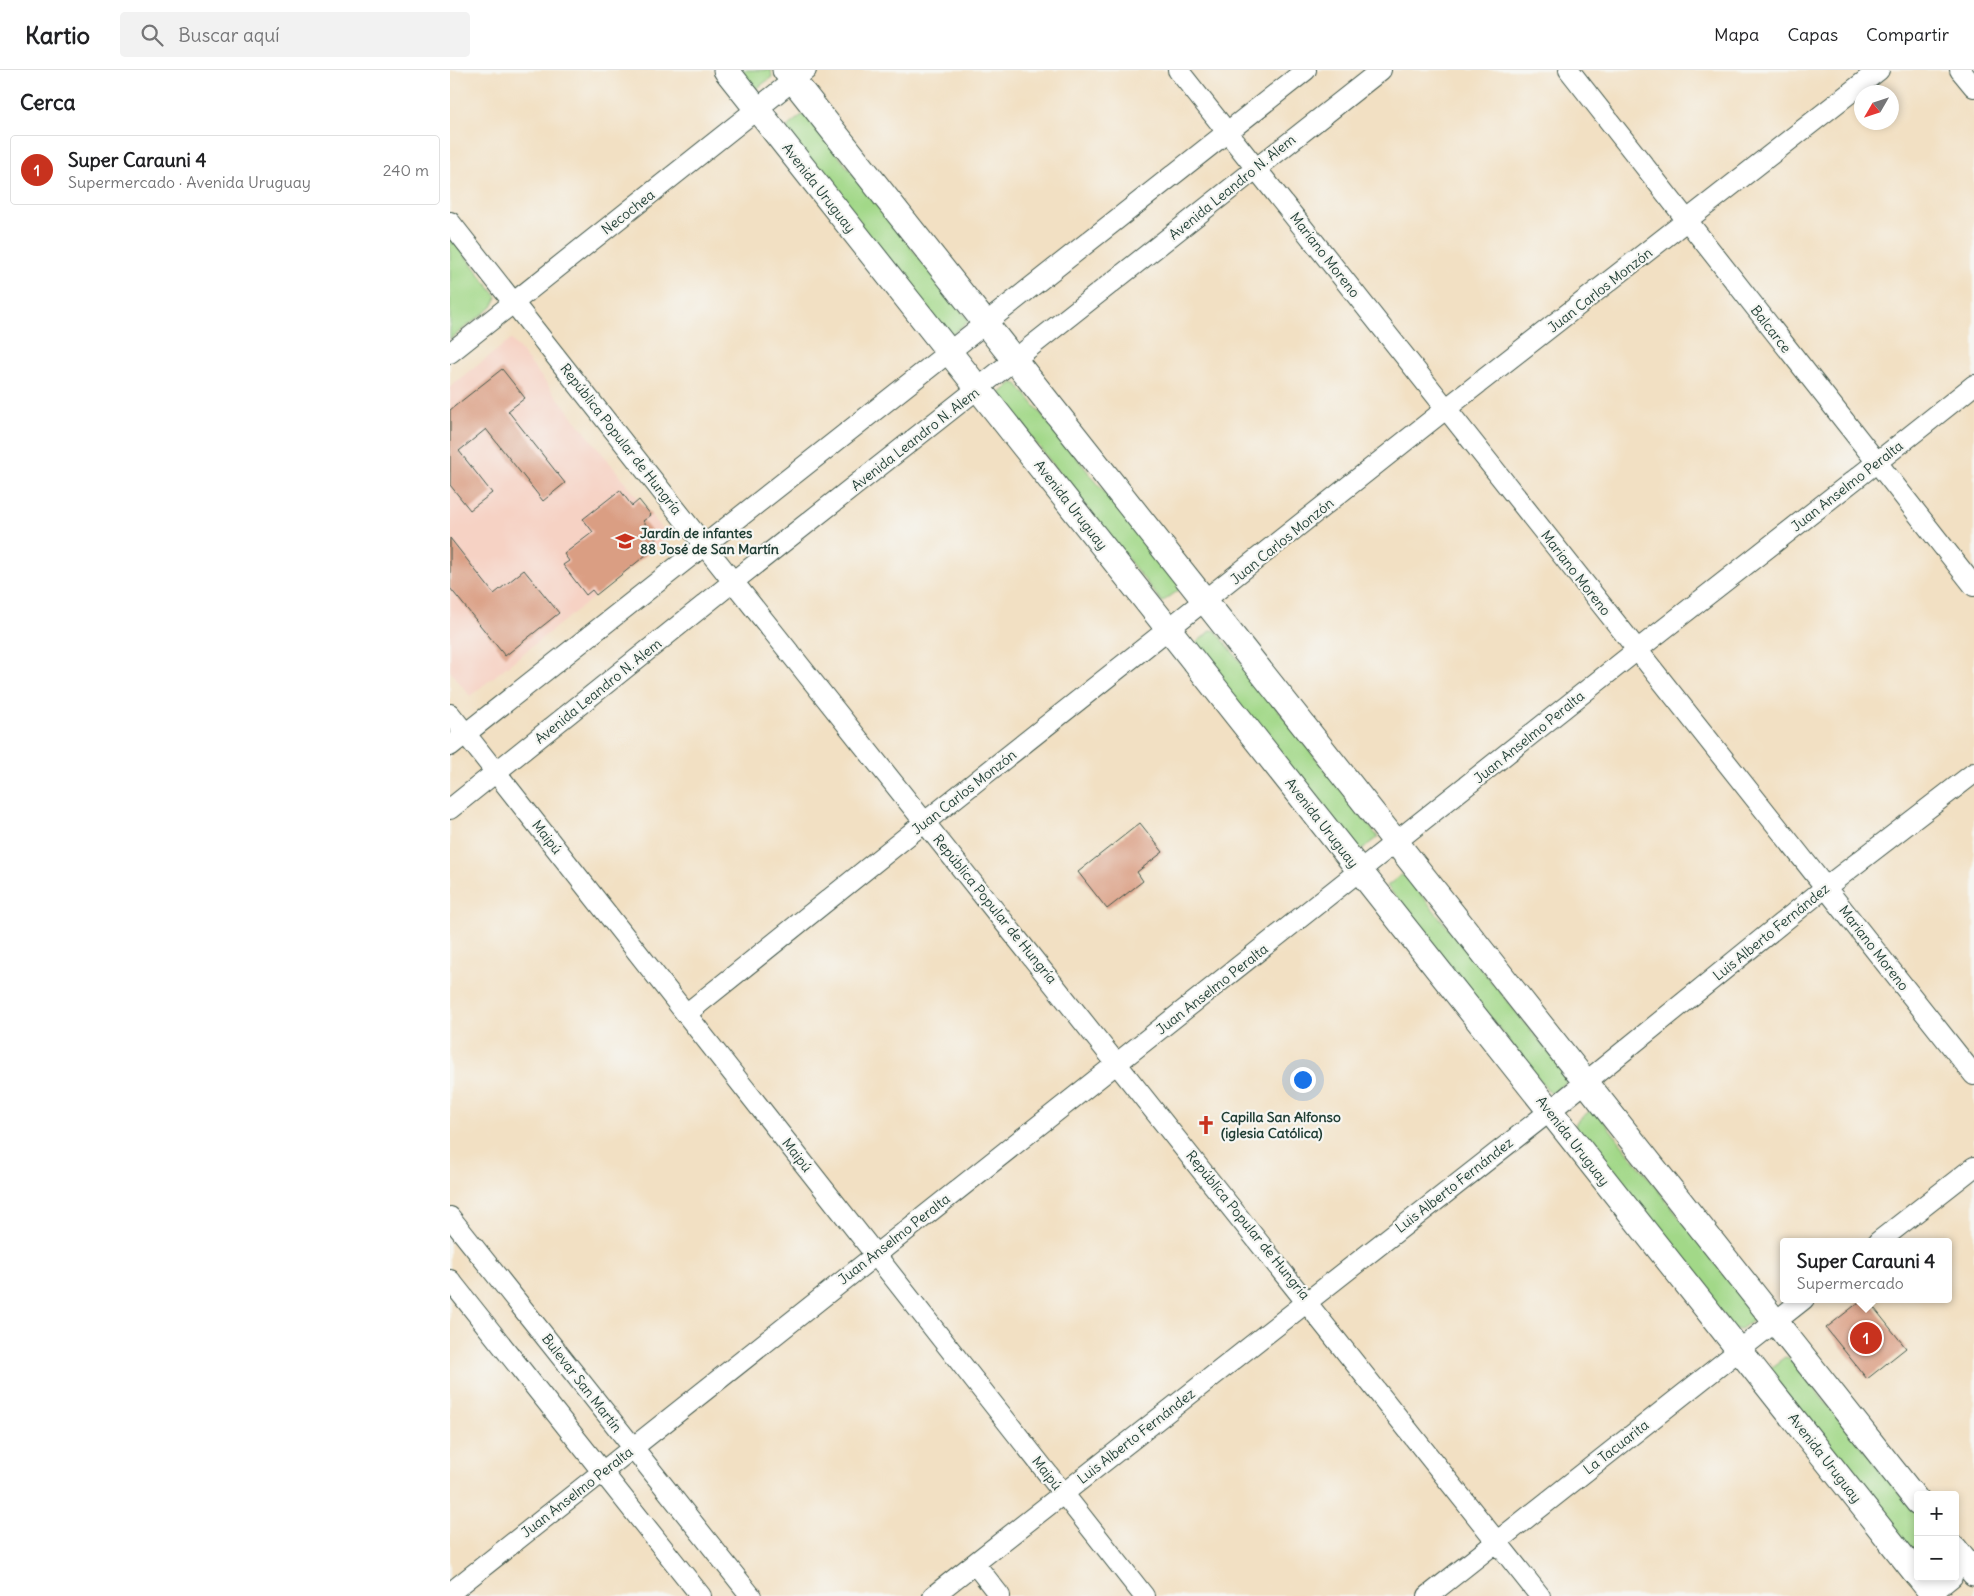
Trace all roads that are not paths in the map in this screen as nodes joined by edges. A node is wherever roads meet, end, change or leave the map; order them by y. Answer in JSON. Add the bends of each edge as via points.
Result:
{"nodes":[{"id":1,"x":726,"y":70,"type":"edge"},
{"id":2,"x":1178,"y":70,"type":"edge"},
{"id":3,"x":1306,"y":70,"type":"edge"},
{"id":4,"x":1380,"y":70,"type":"edge"},
{"id":5,"x":1569,"y":70,"type":"edge"},
{"id":6,"x":1879,"y":70,"type":"edge"},
{"id":7,"x":1960,"y":70,"type":"edge"},
{"id":8,"x":795,"y":73,"type":"edge"},
{"id":9,"x":1974,"y":88,"type":"edge"},
{"id":10,"x":757,"y":109,"type":"junction"},
{"id":11,"x":1228,"y":132,"type":"junction"},
{"id":12,"x":1256,"y":168,"type":"junction"},
{"id":13,"x":450,"y":222,"type":"edge"},
{"id":14,"x":1687,"y":222,"type":"junction"},
{"id":15,"x":514,"y":302,"type":"junction"},
{"id":16,"x":985,"y":323,"type":"junction"},
{"id":17,"x":949,"y":352,"type":"junction"},
{"id":18,"x":450,"y":353,"type":"edge"},
{"id":19,"x":1015,"y":361,"type":"junction"},
{"id":20,"x":1974,"y":385,"type":"edge"},
{"id":21,"x":979,"y":389,"type":"junction"},
{"id":22,"x":1447,"y":408,"type":"junction"},
{"id":23,"x":1877,"y":463,"type":"junction"},
{"id":24,"x":704,"y":545,"type":"junction"},
{"id":25,"x":734,"y":581,"type":"junction"},
{"id":26,"x":1974,"y":586,"type":"edge"},
{"id":27,"x":1205,"y":602,"type":"junction"},
{"id":28,"x":1170,"y":630,"type":"junction"},
{"id":29,"x":1637,"y":651,"type":"junction"},
{"id":30,"x":450,"y":714,"type":"edge"},
{"id":31,"x":458,"y":740,"type":"edge"},
{"id":32,"x":496,"y":772,"type":"junction"},
{"id":33,"x":1974,"y":773,"type":"edge"},
{"id":34,"x":450,"y":810,"type":"edge"},
{"id":35,"x":925,"y":822,"type":"junction"},
{"id":36,"x":1397,"y":844,"type":"junction"},
{"id":37,"x":1361,"y":872,"type":"junction"},
{"id":38,"x":1826,"y":887,"type":"junction"},
{"id":39,"x":686,"y":1014,"type":"junction"},
{"id":40,"x":1118,"y":1063,"type":"junction"},
{"id":41,"x":1974,"y":1075,"type":"edge"},
{"id":42,"x":1586,"y":1082,"type":"junction"},
{"id":43,"x":1550,"y":1111,"type":"junction"},
{"id":44,"x":1974,"y":1167,"type":"edge"},
{"id":45,"x":450,"y":1217,"type":"edge"},
{"id":46,"x":1883,"y":1238,"type":"edge"},
{"id":47,"x":875,"y":1254,"type":"junction"},
{"id":48,"x":450,"y":1280,"type":"edge"},
{"id":49,"x":1308,"y":1300,"type":"junction"},
{"id":50,"x":1799,"y":1303,"type":"edge"},
{"id":51,"x":1775,"y":1322,"type":"junction"},
{"id":52,"x":1739,"y":1350,"type":"junction"},
{"id":53,"x":634,"y":1449,"type":"junction"},
{"id":54,"x":602,"y":1472,"type":"junction"},
{"id":55,"x":1063,"y":1494,"type":"junction"},
{"id":56,"x":1914,"y":1497,"type":"edge"},
{"id":57,"x":1497,"y":1541,"type":"junction"},
{"id":58,"x":974,"y":1564,"type":"junction"},
{"id":59,"x":1963,"y":1567,"type":"edge"},
{"id":60,"x":1926,"y":1588,"type":"edge"},
{"id":61,"x":450,"y":1593,"type":"edge"},
{"id":62,"x":701,"y":1596,"type":"edge"},
{"id":63,"x":751,"y":1596,"type":"edge"},
{"id":64,"x":933,"y":1596,"type":"edge"},
{"id":65,"x":1000,"y":1596,"type":"edge"},
{"id":66,"x":1144,"y":1596,"type":"edge"},
{"id":67,"x":1428,"y":1596,"type":"edge"},
{"id":68,"x":1540,"y":1596,"type":"edge"}],
"edges":[{"from":1,"to":10,"type":"street","name":"Avenida Uruguay"},
{"from":2,"to":11,"type":"street","name":"Mariano Moreno"},
{"from":3,"to":11,"type":"street"},
{"from":4,"to":12,"type":"street","name":"Avenida Leandro N. Alem"},
{"from":5,"to":14,"type":"street","name":"Balcarce"},
{"from":6,"to":14,"type":"street","name":"Juan Carlos Monzón"},
{"from":7,"to":9,"type":"street"},
{"from":8,"to":10,"type":"street","name":"Necochea"},
{"from":8,"to":16,"type":"street"},
{"from":10,"to":15,"type":"street","name":"Necochea"},
{"from":10,"to":17,"type":"street","name":"Avenida Uruguay"},
{"from":11,"to":12,"type":"street","name":"Mariano Moreno"},
{"from":11,"to":16,"type":"street"},
{"from":12,"to":19,"type":"street","name":"Avenida Leandro N. Alem"},
{"from":12,"to":22,"type":"street","name":"Mariano Moreno"},
{"from":13,"to":15,"type":"street","name":"República Popular de Hungría"},
{"from":14,"to":22,"type":"street","name":"Juan Carlos Monzón"},
{"from":14,"to":23,"type":"street","name":"Balcarce"},
{"from":15,"to":18,"type":"street","name":"Necochea"},
{"from":15,"to":24,"type":"street","name":"República Popular de Hungría"},
{"from":16,"to":17,"type":"street"},
{"from":16,"to":19,"type":"street"},
{"from":17,"to":21,"type":"street","name":"Avenida Uruguay"},
{"from":17,"to":24,"type":"street"},
{"from":19,"to":21,"type":"street","name":"Avenida Leandro N. Alem"},
{"from":19,"to":27,"type":"street"},
{"from":20,"to":23,"type":"street","name":"Juan Anselmo Peralta"},
{"from":21,"to":25,"type":"street","name":"Avenida Leandro N. Alem"},
{"from":21,"to":28,"type":"street","name":"Avenida Uruguay"},
{"from":22,"to":27,"type":"street","name":"Juan Carlos Monzón"},
{"from":22,"to":29,"type":"street","name":"Mariano Moreno"},
{"from":23,"to":26,"type":"street","name":"Balcarce"},
{"from":23,"to":29,"type":"street","name":"Juan Anselmo Peralta"},
{"from":24,"to":25,"type":"street","name":"República Popular de Hungría"},
{"from":24,"to":31,"type":"street"},
{"from":25,"to":32,"type":"street","name":"Avenida Leandro N. Alem"},
{"from":25,"to":35,"type":"street","name":"República Popular de Hungría"},
{"from":27,"to":28,"type":"street","name":"Juan Carlos Monzón"},
{"from":27,"to":36,"type":"street"},
{"from":28,"to":35,"type":"street","name":"Juan Carlos Monzón"},
{"from":28,"to":37,"type":"street","name":"Avenida Uruguay"},
{"from":29,"to":36,"type":"street","name":"Juan Anselmo Peralta"},
{"from":29,"to":38,"type":"street","name":"Mariano Moreno"},
{"from":30,"to":31,"type":"street","name":"Maipú"},
{"from":31,"to":32,"type":"street","name":"Maipú"},
{"from":32,"to":34,"type":"street","name":"Avenida Leandro N. Alem"},
{"from":32,"to":39,"type":"street","name":"Maipú"},
{"from":33,"to":38,"type":"street","name":"Luis Alberto Fernández"},
{"from":35,"to":39,"type":"street","name":"Juan Carlos Monzón"},
{"from":35,"to":40,"type":"street","name":"República Popular de Hungría"},
{"from":36,"to":37,"type":"street","name":"Juan Anselmo Peralta"},
{"from":36,"to":42,"type":"street"},
{"from":37,"to":40,"type":"street","name":"Juan Anselmo Peralta"},
{"from":37,"to":43,"type":"street","name":"Avenida Uruguay"},
{"from":38,"to":41,"type":"street","name":"Mariano Moreno"},
{"from":38,"to":42,"type":"street","name":"Luis Alberto Fernández"},
{"from":39,"to":47,"type":"street","name":"Maipú"},
{"from":40,"to":47,"type":"street","name":"Juan Anselmo Peralta"},
{"from":40,"to":49,"type":"street","name":"República Popular de Hungría"},
{"from":42,"to":43,"type":"street","name":"Luis Alberto Fernández"},
{"from":42,"to":51,"type":"street"},
{"from":43,"to":49,"type":"street","name":"Luis Alberto Fernández"},
{"from":43,"to":52,"type":"street","name":"Avenida Uruguay"},
{"from":44,"to":46,"type":"street"},
{"from":45,"to":53,"type":"street","name":"Bulevar San Martín"},
{"from":47,"to":53,"type":"street","name":"Juan Anselmo Peralta"},
{"from":47,"to":55,"type":"street","name":"Maipú"},
{"from":48,"to":54,"type":"street"},
{"from":49,"to":55,"type":"street","name":"Luis Alberto Fernández"},
{"from":49,"to":57,"type":"street","name":"República Popular de Hungría"},
{"from":50,"to":51,"type":"street","name":"La Tacuarita"},
{"from":51,"to":52,"type":"street","name":"La Tacuarita"},
{"from":51,"to":56,"type":"street"},
{"from":52,"to":57,"type":"street","name":"La Tacuarita"},
{"from":52,"to":60,"type":"street","name":"Avenida Uruguay"},
{"from":53,"to":54,"type":"street","name":"Juan Anselmo Peralta"},
{"from":53,"to":63,"type":"street","name":"Bulevar San Martín"},
{"from":54,"to":61,"type":"street","name":"Juan Anselmo Peralta"},
{"from":54,"to":62,"type":"street"},
{"from":55,"to":58,"type":"street","name":"Luis Alberto Fernández"},
{"from":55,"to":66,"type":"street","name":"Maipú"},
{"from":57,"to":67,"type":"street","name":"La Tacuarita"},
{"from":57,"to":68,"type":"street","name":"República Popular de Hungría"},
{"from":58,"to":64,"type":"street","name":"Luis Alberto Fernández"},
{"from":58,"to":65,"type":"street"},
{"from":59,"to":60,"type":"street"}]}
